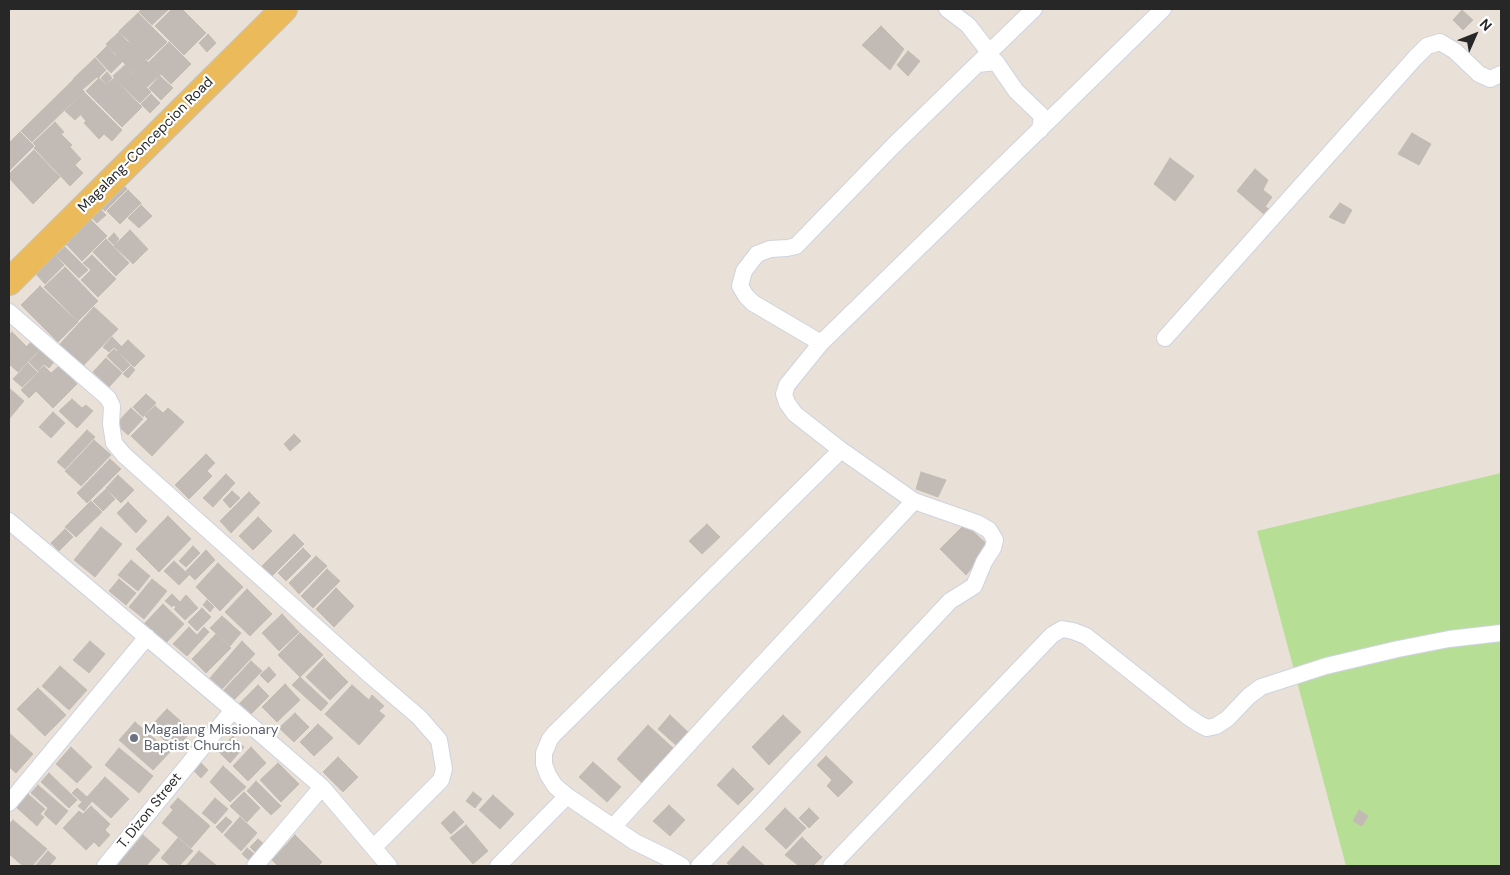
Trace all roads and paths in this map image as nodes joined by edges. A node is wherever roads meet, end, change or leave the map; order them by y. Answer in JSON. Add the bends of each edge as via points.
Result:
{"nodes":[{"id":1,"x":284,"y":9,"type":"edge"},
{"id":2,"x":946,"y":9,"type":"edge"},
{"id":3,"x":1034,"y":9,"type":"edge"},
{"id":4,"x":1163,"y":9,"type":"edge"},
{"id":5,"x":990,"y":52,"type":"junction"},
{"id":6,"x":978,"y":64,"type":"junction"},
{"id":7,"x":1501,"y":74,"type":"edge"},
{"id":8,"x":1040,"y":130,"type":"junction"},
{"id":9,"x":9,"y":282,"type":"edge"},
{"id":10,"x":9,"y":312,"type":"edge"},
{"id":11,"x":1165,"y":338,"type":"dead end"},
{"id":12,"x":821,"y":343,"type":"junction"},
{"id":13,"x":841,"y":450,"type":"junction"},
{"id":14,"x":914,"y":501,"type":"junction"},
{"id":15,"x":9,"y":521,"type":"edge"},
{"id":16,"x":1501,"y":633,"type":"edge"},
{"id":17,"x":147,"y":637,"type":"junction"},
{"id":18,"x":233,"y":710,"type":"junction"},
{"id":19,"x":322,"y":787,"type":"junction"},
{"id":20,"x":566,"y":796,"type":"junction"},
{"id":21,"x":9,"y":804,"type":"edge"},
{"id":22,"x":612,"y":827,"type":"junction"},
{"id":23,"x":374,"y":847,"type":"junction"},
{"id":24,"x":105,"y":866,"type":"edge"},
{"id":25,"x":255,"y":866,"type":"edge"},
{"id":26,"x":389,"y":866,"type":"edge"},
{"id":27,"x":498,"y":866,"type":"edge"},
{"id":28,"x":682,"y":866,"type":"edge"},
{"id":29,"x":699,"y":866,"type":"edge"},
{"id":30,"x":832,"y":866,"type":"edge"}],
"edges":[{"from":1,"to":9,"type":"main road","name":"Magalang-Concepcion Road"},
{"from":2,"to":5,"type":"street","via":[[968,25]]},
{"from":3,"to":5,"type":"street"},
{"from":4,"to":8,"type":"street"},
{"from":5,"to":6,"type":"street"},
{"from":6,"to":8,"type":"street","via":[[996,62],[1016,91],[1042,116]]},
{"from":6,"to":12,"type":"street","via":[[796,246],[757,254],[744,271],[740,286],[753,303]]},
{"from":7,"to":11,"type":"street","via":[[1490,79],[1479,74],[1455,51],[1440,42],[1427,46]]},
{"from":8,"to":12,"type":"street"},
{"from":10,"to":23,"type":"street","via":[[108,398],[112,406],[114,443],[124,455],[419,717],[439,740],[444,769],[441,780]]},
{"from":12,"to":13,"type":"street","via":[[786,385],[784,394],[795,414]]},
{"from":13,"to":14,"type":"street"},
{"from":13,"to":20,"type":"street","via":[[550,739],[544,753],[544,764],[555,786]]},
{"from":14,"to":22,"type":"street"},
{"from":14,"to":29,"type":"street","via":[[977,523],[988,530],[995,540],[974,586],[950,601]]},
{"from":15,"to":17,"type":"street"},
{"from":16,"to":30,"type":"street","via":[[1398,648],[1261,687],[1228,719],[1207,728],[1187,716],[1086,636],[1062,629],[1041,646]]},
{"from":17,"to":18,"type":"street"},
{"from":17,"to":21,"type":"street"},
{"from":18,"to":19,"type":"street"},
{"from":18,"to":24,"type":"street","name":"T. Dizon Street"},
{"from":19,"to":23,"type":"street"},
{"from":19,"to":25,"type":"street"},
{"from":20,"to":22,"type":"street"},
{"from":20,"to":27,"type":"street"},
{"from":22,"to":28,"type":"street"},
{"from":23,"to":26,"type":"street"}]}
